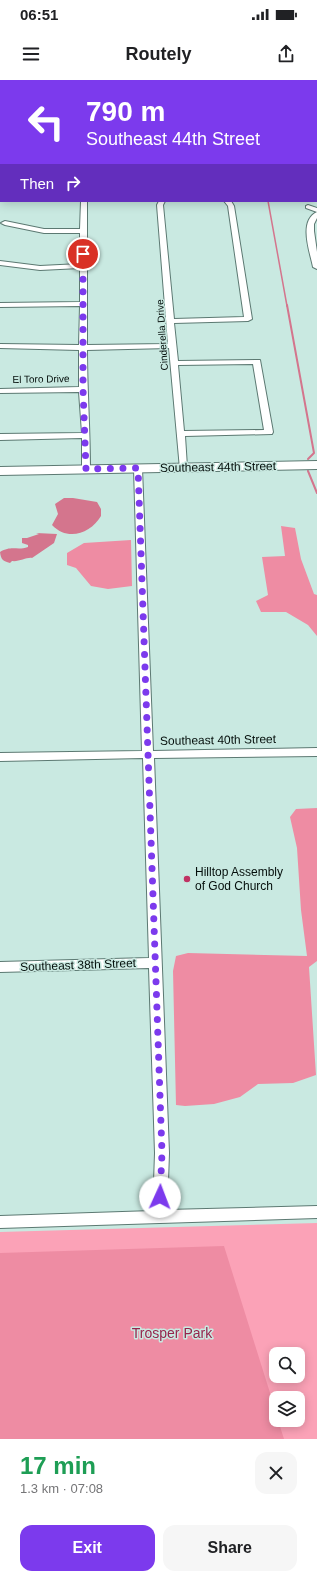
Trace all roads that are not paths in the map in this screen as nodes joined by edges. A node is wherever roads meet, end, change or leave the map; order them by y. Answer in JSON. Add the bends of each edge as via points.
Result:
{"nodes":[{"id":1,"x":84,"y":202,"type":"edge"},
{"id":2,"x":162,"y":202,"type":"edge"},
{"id":3,"x":228,"y":202,"type":"edge"},
{"id":4,"x":308,"y":207,"type":"dead end"},
{"id":5,"x":317,"y":210,"type":"edge"},
{"id":6,"x":317,"y":214,"type":"edge"},
{"id":7,"x":5,"y":223,"type":"dead end"},
{"id":8,"x":83,"y":231,"type":"junction"},
{"id":9,"x":0,"y":263,"type":"edge"},
{"id":10,"x":83,"y":266,"type":"junction"},
{"id":11,"x":317,"y":267,"type":"edge"},
{"id":12,"x":0,"y":304,"type":"edge"},
{"id":13,"x":83,"y":304,"type":"junction"},
{"id":14,"x":171,"y":321,"type":"junction"},
{"id":15,"x":0,"y":346,"type":"edge"},
{"id":16,"x":173,"y":346,"type":"junction"},
{"id":17,"x":83,"y":348,"type":"junction"},
{"id":18,"x":174,"y":363,"type":"junction"},
{"id":19,"x":83,"y":389,"type":"junction"},
{"id":20,"x":0,"y":390,"type":"edge"},
{"id":21,"x":180,"y":434,"type":"junction"},
{"id":22,"x":86,"y":435,"type":"junction"},
{"id":23,"x":0,"y":437,"type":"edge"},
{"id":24,"x":317,"y":465,"type":"edge"},
{"id":25,"x":183,"y":467,"type":"junction"},
{"id":26,"x":138,"y":468,"type":"junction"},
{"id":27,"x":86,"y":469,"type":"junction"},
{"id":28,"x":0,"y":471,"type":"edge"},
{"id":29,"x":317,"y":752,"type":"edge"},
{"id":30,"x":148,"y":754,"type":"junction"},
{"id":31,"x":0,"y":757,"type":"edge"},
{"id":32,"x":156,"y":963,"type":"junction"},
{"id":33,"x":0,"y":967,"type":"edge"},
{"id":34,"x":317,"y":1212,"type":"edge"},
{"id":35,"x":160,"y":1216,"type":"junction"},
{"id":36,"x":0,"y":1222,"type":"edge"}],
"edges":[{"from":1,"to":8,"type":"street"},
{"from":2,"to":14,"type":"street","name":"Cinderella Drive"},
{"from":3,"to":14,"type":"street","via":[[231,206],[248,319]]},
{"from":4,"to":5,"type":"street"},
{"from":6,"to":11,"type":"street","via":[[311,219],[309,226]]},
{"from":7,"to":8,"type":"street","via":[[44,231]]},
{"from":8,"to":10,"type":"street"},
{"from":9,"to":10,"type":"street","via":[[40,268]]},
{"from":10,"to":13,"type":"street"},
{"from":12,"to":13,"type":"street"},
{"from":13,"to":17,"type":"street"},
{"from":14,"to":16,"type":"street","name":"Cinderella Drive"},
{"from":15,"to":17,"type":"street"},
{"from":16,"to":17,"type":"street"},
{"from":16,"to":18,"type":"street","name":"Cinderella Drive"},
{"from":17,"to":19,"type":"street"},
{"from":18,"to":21,"type":"street","name":"Cinderella Drive"},
{"from":18,"to":21,"type":"street","via":[[257,362],[269,432]]},
{"from":19,"to":20,"type":"street","name":"El Toro Drive"},
{"from":19,"to":22,"type":"street"},
{"from":21,"to":25,"type":"street","name":"Cinderella Drive"},
{"from":22,"to":23,"type":"street"},
{"from":22,"to":27,"type":"street"},
{"from":24,"to":25,"type":"main road","name":"Southeast 44th Street"},
{"from":25,"to":26,"type":"main road","name":"Southeast 44th Street"},
{"from":26,"to":27,"type":"main road","name":"Southeast 44th Street"},
{"from":26,"to":30,"type":"street"},
{"from":27,"to":28,"type":"main road","name":"Southeast 44th Street"},
{"from":29,"to":30,"type":"street","name":"Southeast 40th Street"},
{"from":30,"to":31,"type":"street","name":"Southeast 40th Street"},
{"from":30,"to":32,"type":"street"},
{"from":32,"to":33,"type":"street","name":"Southeast 38th Street"},
{"from":32,"to":35,"type":"street","via":[[162,1153]]},
{"from":34,"to":35,"type":"street"},
{"from":35,"to":36,"type":"street"}]}
